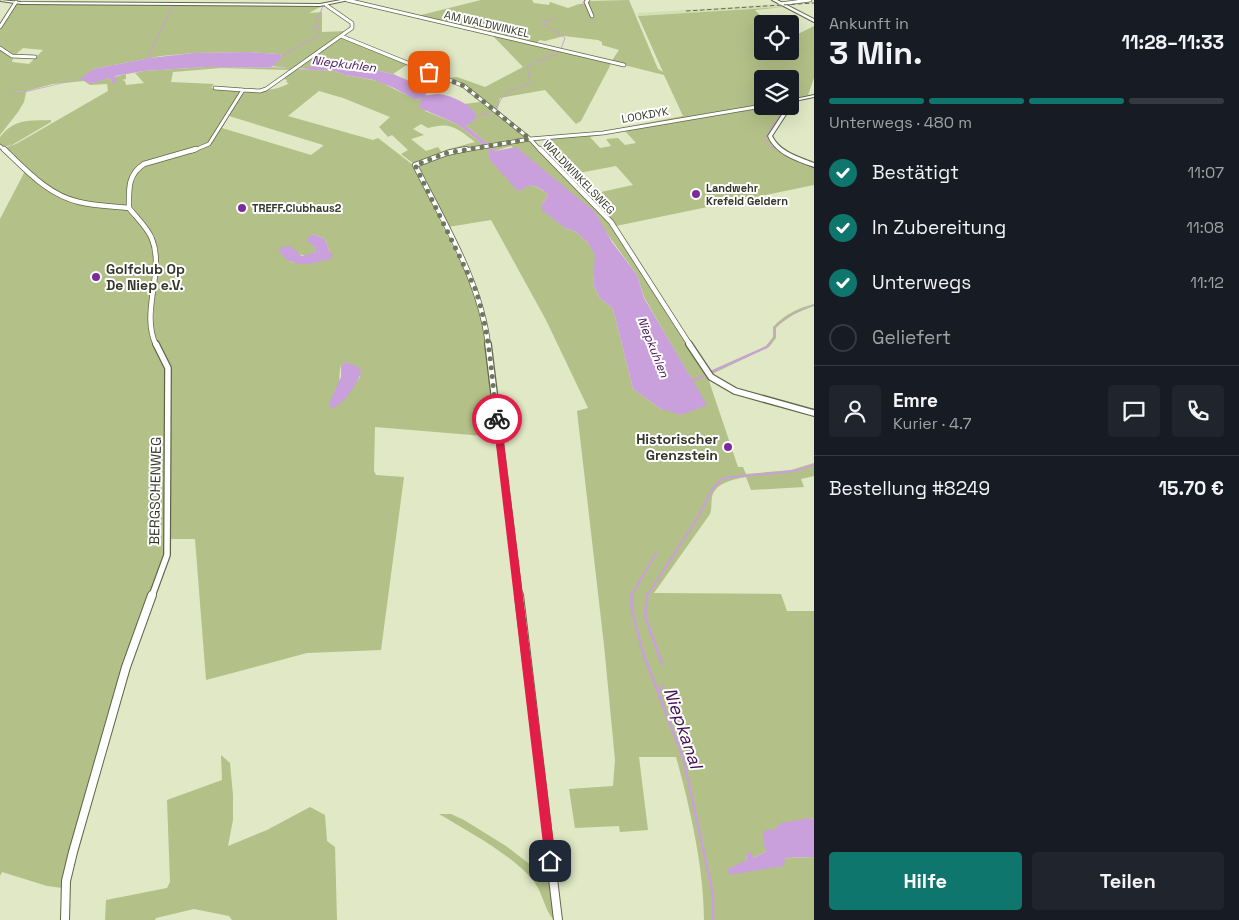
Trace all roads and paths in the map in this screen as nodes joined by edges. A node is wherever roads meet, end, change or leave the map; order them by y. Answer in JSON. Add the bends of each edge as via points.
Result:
{"nodes":[{"id":1,"x":1,"y":0,"type":"edge"},
{"id":2,"x":345,"y":0,"type":"edge"},
{"id":3,"x":588,"y":0,"type":"edge"},
{"id":4,"x":774,"y":0,"type":"edge"},
{"id":5,"x":810,"y":0,"type":"edge"},
{"id":6,"x":16,"y":2,"type":"junction"},
{"id":7,"x":290,"y":2,"type":"edge"},
{"id":8,"x":780,"y":4,"type":"junction"},
{"id":9,"x":326,"y":5,"type":"junction"},
{"id":10,"x":592,"y":16,"type":"dead end"},
{"id":11,"x":814,"y":21,"type":"edge"},
{"id":12,"x":0,"y":28,"type":"edge"},
{"id":13,"x":341,"y":36,"type":"junction"},
{"id":14,"x":0,"y":48,"type":"edge"},
{"id":15,"x":35,"y":57,"type":"dead end"},
{"id":16,"x":624,"y":65,"type":"dead end"},
{"id":17,"x":215,"y":88,"type":"dead end"},
{"id":18,"x":243,"y":90,"type":"junction"},
{"id":19,"x":814,"y":96,"type":"edge"},
{"id":20,"x":799,"y":98,"type":"edge"},
{"id":21,"x":754,"y":107,"type":"edge"},
{"id":22,"x":784,"y":115,"type":"edge"},
{"id":23,"x":530,"y":139,"type":"junction"},
{"id":24,"x":0,"y":146,"type":"edge"},
{"id":25,"x":814,"y":165,"type":"edge"},
{"id":26,"x":129,"y":208,"type":"junction"},
{"id":27,"x":814,"y":413,"type":"edge"},
{"id":28,"x":65,"y":920,"type":"edge"},
{"id":29,"x":558,"y":920,"type":"edge"}],
"edges":[{"from":1,"to":6,"type":"street"},
{"from":2,"to":9,"type":"street"},
{"from":2,"to":16,"type":"street","name":"AM WALDWINKEL"},
{"from":3,"to":10,"type":"street"},
{"from":4,"to":8,"type":"street"},
{"from":5,"to":8,"type":"street"},
{"from":6,"to":7,"type":"street"},
{"from":6,"to":12,"type":"street"},
{"from":7,"to":9,"type":"street"},
{"from":8,"to":11,"type":"street"},
{"from":9,"to":13,"type":"street","via":[[353,24]]},
{"from":13,"to":18,"type":"street","via":[[260,91]]},
{"from":13,"to":23,"type":"street","name":"WALDWINKELSWEG","via":[[464,86]]},
{"from":14,"to":15,"type":"street","via":[[12,56]]},
{"from":17,"to":18,"type":"street"},
{"from":18,"to":26,"type":"street","via":[[209,144],[144,164],[132,171]]},
{"from":19,"to":20,"type":"street"},
{"from":21,"to":23,"type":"street","name":"LOOKDYK","via":[[603,133]]},
{"from":22,"to":25,"type":"street","via":[[770,136],[771,140],[780,149]]},
{"from":23,"to":27,"type":"street","name":"WALDWINKELSWEG","via":[[613,226],[711,377],[736,391]]},
{"from":23,"to":29,"type":"street","name":"LOOKDYK","via":[[447,153],[415,165],[474,286],[486,325]]},
{"from":24,"to":26,"type":"street","via":[[64,198]]},
{"from":26,"to":28,"type":"street","name":"BERGSCHENWEG","via":[[152,237],[156,252],[151,334],[168,368],[167,555],[126,667],[73,852],[66,881]]}]}
